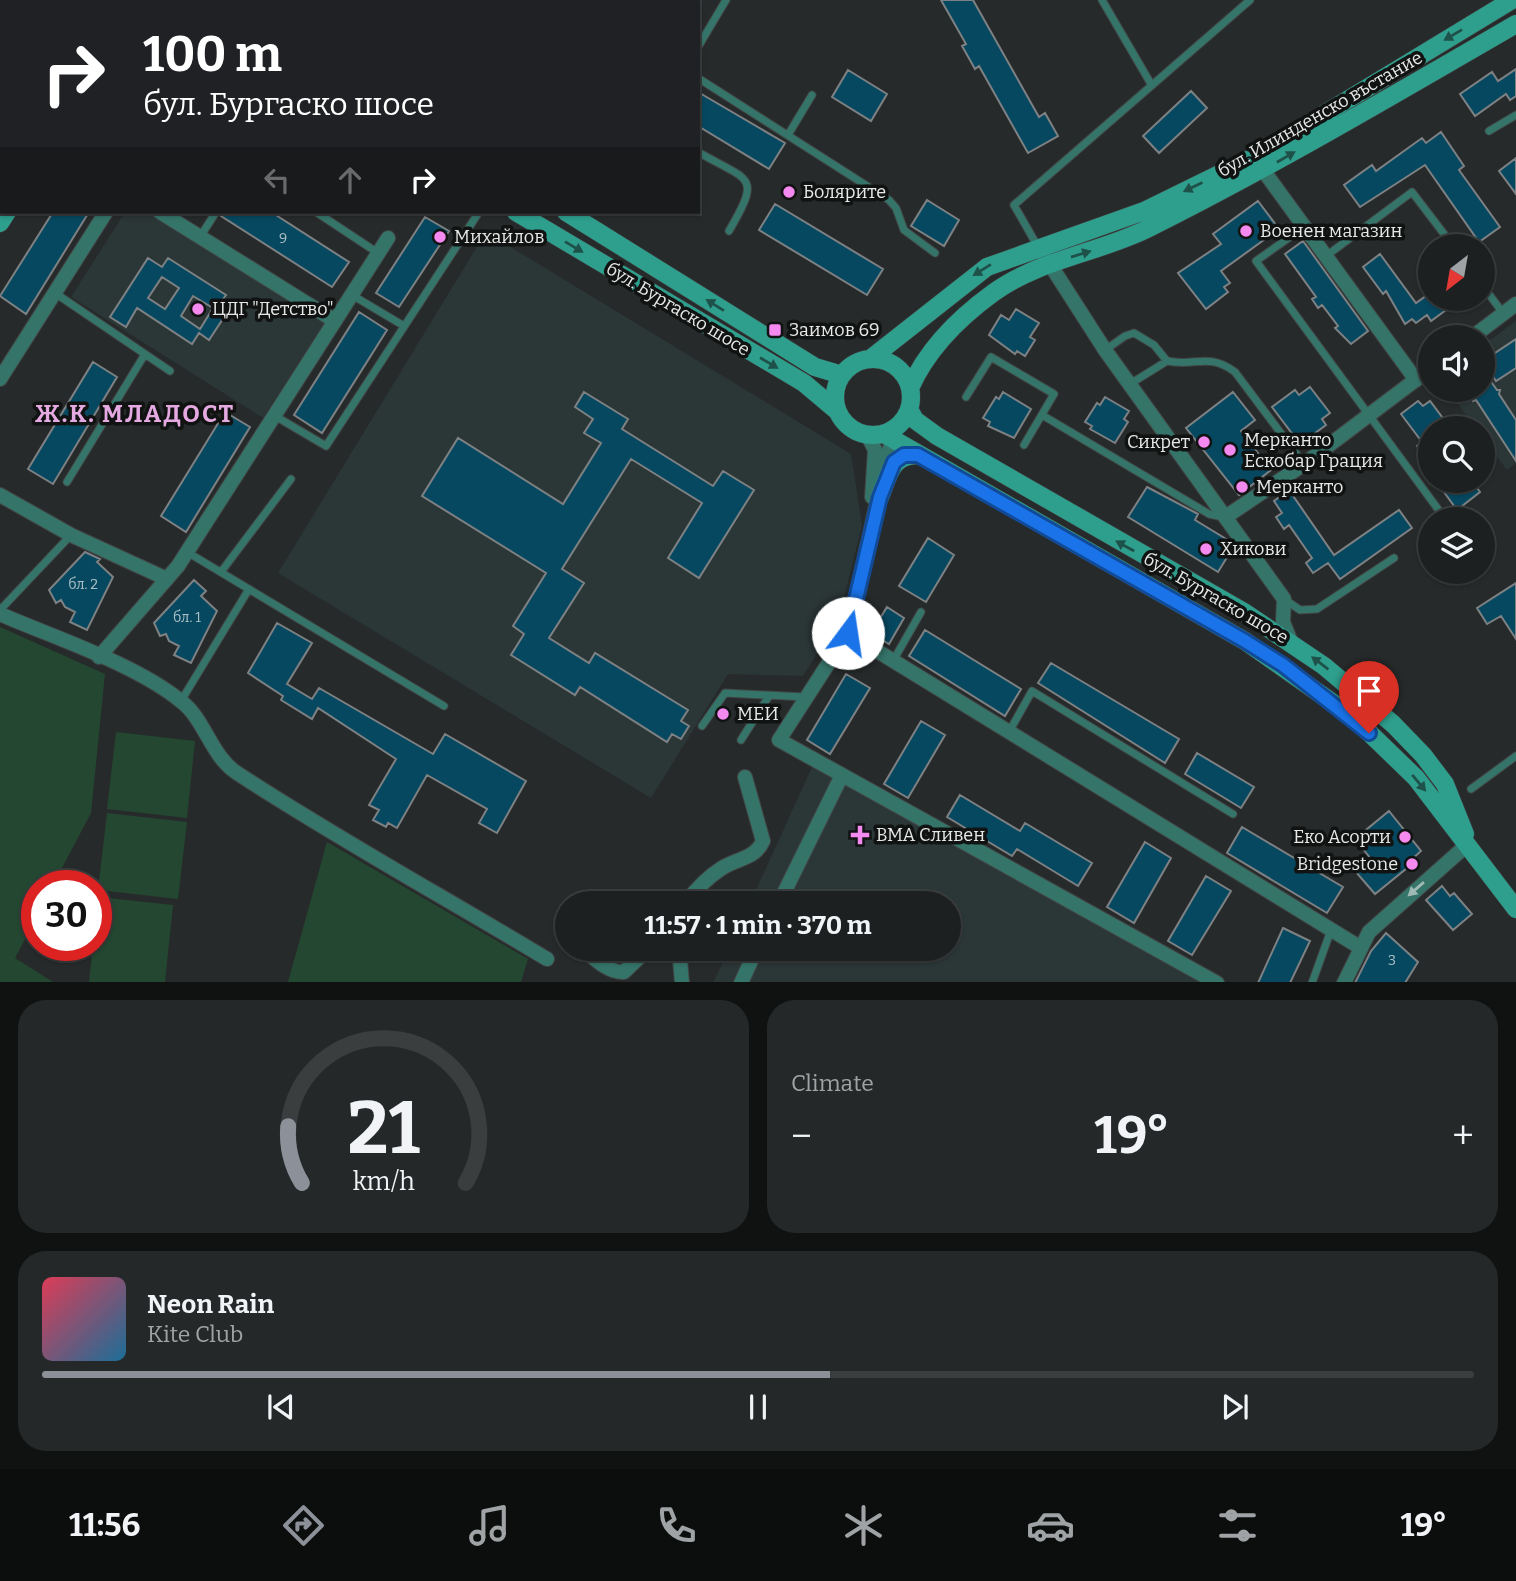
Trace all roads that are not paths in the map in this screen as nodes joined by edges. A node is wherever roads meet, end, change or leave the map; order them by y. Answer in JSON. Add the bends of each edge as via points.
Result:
{"nodes":[{"id":1,"x":726,"y":0,"type":"edge"},
{"id":2,"x":1102,"y":0,"type":"edge"},
{"id":3,"x":1250,"y":0,"type":"edge"},
{"id":4,"x":1512,"y":0,"type":"edge"},
{"id":5,"x":1516,"y":24,"type":"edge"},
{"id":6,"x":700,"y":44,"type":"edge"},
{"id":7,"x":700,"y":79,"type":"edge"},
{"id":8,"x":1151,"y":84,"type":"junction"},
{"id":9,"x":811,"y":95,"type":"dead end"},
{"id":10,"x":1516,"y":115,"type":"edge"},
{"id":11,"x":1489,"y":131,"type":"dead end"},
{"id":12,"x":788,"y":135,"type":"junction"},
{"id":13,"x":700,"y":153,"type":"edge"},
{"id":14,"x":1263,"y":170,"type":"junction"},
{"id":15,"x":105,"y":214,"type":"edge"},
{"id":16,"x":163,"y":214,"type":"edge"},
{"id":17,"x":215,"y":214,"type":"edge"},
{"id":18,"x":319,"y":214,"type":"edge"},
{"id":19,"x":478,"y":214,"type":"edge"},
{"id":20,"x":519,"y":214,"type":"edge"},
{"id":21,"x":569,"y":214,"type":"edge"},
{"id":22,"x":1305,"y":226,"type":"junction"},
{"id":23,"x":729,"y":231,"type":"dead end"},
{"id":24,"x":1444,"y":234,"type":"edge"},
{"id":25,"x":200,"y":237,"type":"junction"},
{"id":26,"x":388,"y":238,"type":"dead end"},
{"id":27,"x":1038,"y":248,"type":"junction"},
{"id":28,"x":378,"y":253,"type":"junction"},
{"id":29,"x":935,"y":253,"type":"dead end"},
{"id":30,"x":1326,"y":256,"type":"junction"},
{"id":31,"x":1049,"y":263,"type":"junction"},
{"id":32,"x":55,"y":293,"type":"junction"},
{"id":33,"x":352,"y":295,"type":"junction"},
{"id":34,"x":1495,"y":302,"type":"edge"},
{"id":35,"x":1516,"y":304,"type":"edge"},
{"id":36,"x":1504,"y":313,"type":"junction"},
{"id":37,"x":335,"y":321,"type":"junction"},
{"id":38,"x":1488,"y":325,"type":"edge"},
{"id":39,"x":404,"y":326,"type":"junction"},
{"id":40,"x":1105,"y":350,"type":"junction"},
{"id":41,"x":145,"y":354,"type":"junction"},
{"id":42,"x":870,"y":359,"type":"junction"},
{"id":43,"x":1167,"y":361,"type":"junction"},
{"id":44,"x":170,"y":371,"type":"dead end"},
{"id":45,"x":842,"y":375,"type":"junction"},
{"id":46,"x":0,"y":379,"type":"edge"},
{"id":47,"x":1416,"y":380,"type":"joint"},
{"id":48,"x":1130,"y":384,"type":"junction"},
{"id":49,"x":910,"y":388,"type":"junction"},
{"id":50,"x":966,"y":397,"type":"dead end"},
{"id":51,"x":909,"y":409,"type":"junction"},
{"id":52,"x":836,"y":410,"type":"junction"},
{"id":53,"x":1042,"y":415,"type":"junction"},
{"id":54,"x":1369,"y":415,"type":"junction"},
{"id":55,"x":275,"y":416,"type":"junction"},
{"id":56,"x":885,"y":433,"type":"junction"},
{"id":57,"x":1024,"y":445,"type":"dead end"},
{"id":58,"x":918,"y":455,"type":"junction"},
{"id":59,"x":1304,"y":464,"type":"junction"},
{"id":60,"x":291,"y":479,"type":"dead end"},
{"id":61,"x":67,"y":482,"type":"dead end"},
{"id":62,"x":0,"y":495,"type":"edge"},
{"id":63,"x":880,"y":497,"type":"junction"},
{"id":64,"x":1436,"y":507,"type":"edge"},
{"id":65,"x":1227,"y":516,"type":"junction"},
{"id":66,"x":71,"y":535,"type":"junction"},
{"id":67,"x":870,"y":540,"type":"junction"},
{"id":68,"x":187,"y":552,"type":"junction"},
{"id":69,"x":1394,"y":558,"type":"dead end"},
{"id":70,"x":221,"y":572,"type":"junction"},
{"id":71,"x":167,"y":579,"type":"junction"},
{"id":72,"x":249,"y":589,"type":"junction"},
{"id":73,"x":1284,"y":599,"type":"junction"},
{"id":74,"x":0,"y":612,"type":"edge"},
{"id":75,"x":921,"y":612,"type":"dead end"},
{"id":76,"x":1244,"y":612,"type":"junction"},
{"id":77,"x":848,"y":633,"type":"junction"},
{"id":78,"x":1292,"y":642,"type":"junction"},
{"id":79,"x":99,"y":657,"type":"junction"},
{"id":80,"x":892,"y":662,"type":"junction"},
{"id":81,"x":769,"y":696,"type":"junction"},
{"id":82,"x":806,"y":697,"type":"junction"},
{"id":83,"x":181,"y":701,"type":"junction"},
{"id":84,"x":444,"y":706,"type":"dead end"},
{"id":85,"x":702,"y":726,"type":"dead end"},
{"id":86,"x":1009,"y":733,"type":"junction"},
{"id":87,"x":741,"y":740,"type":"dead end"},
{"id":88,"x":1516,"y":756,"type":"edge"},
{"id":89,"x":842,"y":775,"type":"junction"},
{"id":90,"x":745,"y":777,"type":"dead end"},
{"id":91,"x":1471,"y":789,"type":"dead end"},
{"id":92,"x":1233,"y":814,"type":"dead end"},
{"id":93,"x":1468,"y":844,"type":"junction"},
{"id":94,"x":696,"y":891,"type":"edge"},
{"id":95,"x":785,"y":891,"type":"edge"},
{"id":96,"x":1516,"y":909,"type":"edge"},
{"id":97,"x":1331,"y":930,"type":"junction"},
{"id":98,"x":1360,"y":948,"type":"junction"},
{"id":99,"x":547,"y":959,"type":"dead end"},
{"id":100,"x":600,"y":961,"type":"edge"},
{"id":101,"x":638,"y":961,"type":"edge"},
{"id":102,"x":680,"y":961,"type":"edge"},
{"id":103,"x":751,"y":961,"type":"edge"},
{"id":104,"x":624,"y":977,"type":"edge"},
{"id":105,"x":682,"y":982,"type":"edge"},
{"id":106,"x":741,"y":982,"type":"edge"},
{"id":107,"x":1217,"y":982,"type":"edge"},
{"id":108,"x":1312,"y":982,"type":"edge"},
{"id":109,"x":1343,"y":982,"type":"edge"}],
"edges":[{"from":1,"to":6,"type":"lane"},
{"from":2,"to":8,"type":"lane"},
{"from":3,"to":8,"type":"lane"},
{"from":4,"to":27,"type":"main road","name":"бул. Илинденско въстание","one_way":true,"via":[[1252,158],[1144,211]]},
{"from":14,"to":5,"type":"main road","name":"бул. Илинденско въстание","one_way":true},
{"from":7,"to":12,"type":"lane"},
{"from":8,"to":27,"type":"lane","via":[[1014,205]]},
{"from":9,"to":12,"type":"lane"},
{"from":10,"to":11,"type":"lane"},
{"from":12,"to":29,"type":"lane","via":[[889,200],[904,230]]},
{"from":13,"to":23,"type":"lane","via":[[744,178],[749,186],[749,196]]},
{"from":14,"to":22,"type":"street"},
{"from":31,"to":14,"type":"main road","name":"бул. Илинденско въстание","one_way":true,"via":[[1120,242]]},
{"from":15,"to":32,"type":"street"},
{"from":16,"to":25,"type":"street"},
{"from":17,"to":25,"type":"lane"},
{"from":18,"to":28,"type":"lane"},
{"from":19,"to":39,"type":"lane"},
{"from":20,"to":52,"type":"main road","name":"бул. Бургаско шосе","one_way":true,"via":[[804,383]]},
{"from":45,"to":21,"type":"main road","name":"бул. Бургаско шосе","one_way":true,"via":[[815,367]]},
{"from":22,"to":30,"type":"street"},
{"from":22,"to":54,"type":"lane","via":[[1256,261]]},
{"from":24,"to":30,"type":"lane","via":[[1412,192]]},
{"from":25,"to":37,"type":"street"},
{"from":26,"to":28,"type":"street"},
{"from":27,"to":31,"type":"street"},
{"from":27,"to":42,"type":"main road","name":"бул. Илинденско въстание","one_way":true,"via":[[999,260],[970,278]]},
{"from":28,"to":33,"type":"street"},
{"from":30,"to":47,"type":"street"},
{"from":31,"to":40,"type":"street"},
{"from":31,"to":49,"type":"main road","name":"бул. Илинденско въстание","via":[[1010,282],[969,312],[935,347]]},
{"from":32,"to":41,"type":"lane"},
{"from":32,"to":46,"type":"street"},
{"from":33,"to":37,"type":"street"},
{"from":33,"to":39,"type":"lane"},
{"from":34,"to":36,"type":"lane"},
{"from":35,"to":36,"type":"street"},
{"from":36,"to":38,"type":"street"},
{"from":37,"to":55,"type":"street"},
{"from":39,"to":55,"type":"lane","via":[[326,446]]},
{"from":40,"to":43,"type":"lane","via":[[1134,333],[1154,345]]},
{"from":40,"to":48,"type":"street"},
{"from":41,"to":44,"type":"lane"},
{"from":41,"to":61,"type":"lane"},
{"from":42,"to":45,"type":"main road","via":[[852,365]]},
{"from":42,"to":49,"type":"main road","via":[[894,365]]},
{"from":43,"to":48,"type":"lane"},
{"from":43,"to":59,"type":"lane","via":[[1222,362],[1235,372]]},
{"from":45,"to":52,"type":"main road","via":[[836,386]]},
{"from":47,"to":54,"type":"street"},
{"from":48,"to":65,"type":"street"},
{"from":49,"to":51,"type":"main road"},
{"from":50,"to":53,"type":"lane","via":[[990,357],[1054,394]]},
{"from":51,"to":56,"type":"main road"},
{"from":76,"to":51,"type":"main road","name":"бул. Бургаско шосе","one_way":true,"via":[[978,461],[915,419]]},
{"from":52,"to":56,"type":"main road","via":[[849,426]]},
{"from":53,"to":57,"type":"lane"},
{"from":53,"to":65,"type":"lane","via":[[1209,514]]},
{"from":54,"to":59,"type":"street"},
{"from":54,"to":64,"type":"lane"},
{"from":55,"to":68,"type":"street"},
{"from":56,"to":58,"type":"main road","name":"бул. Бургаско шосе"},
{"from":56,"to":63,"type":"street"},
{"from":56,"to":67,"type":"street","via":[[874,450]]},
{"from":58,"to":63,"type":"main road","via":[[904,455],[894,462]]},
{"from":58,"to":93,"type":"main road","name":"бул. Бургаско шосе","one_way":true,"via":[[1283,665],[1353,718],[1416,778]]},
{"from":59,"to":65,"type":"street"},
{"from":60,"to":70,"type":"lane"},
{"from":62,"to":66,"type":"street"},
{"from":63,"to":67,"type":"street"},
{"from":65,"to":73,"type":"street"},
{"from":66,"to":71,"type":"street"},
{"from":66,"to":74,"type":"lane"},
{"from":67,"to":77,"type":"street"},
{"from":68,"to":70,"type":"lane"},
{"from":68,"to":71,"type":"street"},
{"from":69,"to":73,"type":"lane","via":[[1317,609],[1300,610]]},
{"from":70,"to":72,"type":"lane"},
{"from":71,"to":79,"type":"street"},
{"from":72,"to":83,"type":"lane"},
{"from":72,"to":84,"type":"lane"},
{"from":73,"to":76,"type":"street","via":[[1270,615]]},
{"from":73,"to":78,"type":"street","via":[[1283,622]]},
{"from":74,"to":79,"type":"street"},
{"from":75,"to":80,"type":"lane"},
{"from":76,"to":78,"type":"main road","name":"бул. Бургаско шосе"},
{"from":77,"to":80,"type":"street"},
{"from":77,"to":82,"type":"street"},
{"from":93,"to":78,"type":"main road","name":"бул. Бургаско шосе","one_way":true,"via":[[1456,804],[1423,755],[1359,694]]},
{"from":79,"to":83,"type":"street"},
{"from":80,"to":86,"type":"street"},
{"from":81,"to":82,"type":"lane"},
{"from":81,"to":85,"type":"lane","via":[[725,693]]},
{"from":81,"to":87,"type":"lane"},
{"from":82,"to":89,"type":"street","via":[[779,740]]},
{"from":83,"to":99,"type":"street","via":[[233,771]]},
{"from":86,"to":92,"type":"lane","via":[[1032,691]]},
{"from":86,"to":97,"type":"street"},
{"from":88,"to":91,"type":"lane"},
{"from":89,"to":95,"type":"street"},
{"from":89,"to":107,"type":"street"},
{"from":90,"to":94,"type":"street","via":[[763,841],[751,856],[724,866]]},
{"from":93,"to":96,"type":"main road","name":"бул. Бургаско шосе"},
{"from":93,"to":98,"type":"street","one_way":true,"via":[[1369,932]]},
{"from":97,"to":98,"type":"street"},
{"from":97,"to":108,"type":"lane"},
{"from":98,"to":109,"type":"street"},
{"from":100,"to":104,"type":"street"},
{"from":101,"to":104,"type":"street"},
{"from":102,"to":105,"type":"street"},
{"from":103,"to":106,"type":"street"}]}
